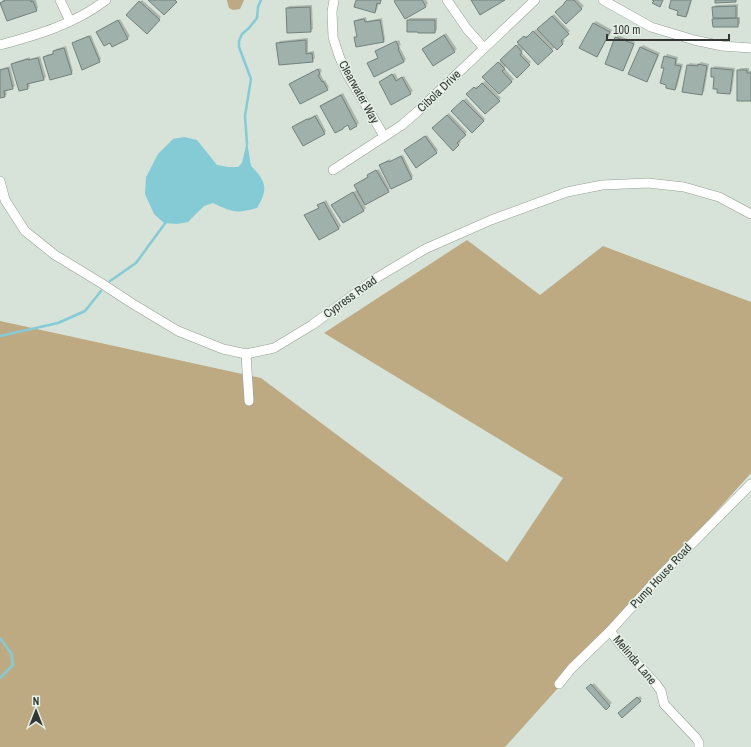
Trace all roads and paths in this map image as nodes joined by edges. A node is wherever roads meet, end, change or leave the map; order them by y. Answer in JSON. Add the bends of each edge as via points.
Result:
{"nodes":[{"id":1,"x":60,"y":0,"type":"edge"},
{"id":2,"x":106,"y":0,"type":"edge"},
{"id":3,"x":334,"y":0,"type":"edge"},
{"id":4,"x":447,"y":0,"type":"edge"},
{"id":5,"x":535,"y":0,"type":"edge"},
{"id":6,"x":604,"y":0,"type":"edge"},
{"id":7,"x":70,"y":21,"type":"junction"},
{"id":8,"x":0,"y":45,"type":"edge"},
{"id":9,"x":484,"y":48,"type":"junction"},
{"id":10,"x":751,"y":48,"type":"edge"},
{"id":11,"x":384,"y":136,"type":"junction"},
{"id":12,"x":332,"y":170,"type":"dead end"},
{"id":13,"x":0,"y":181,"type":"edge"},
{"id":14,"x":751,"y":214,"type":"edge"},
{"id":15,"x":246,"y":354,"type":"junction"},
{"id":16,"x":249,"y":401,"type":"dead end"},
{"id":17,"x":751,"y":484,"type":"edge"},
{"id":18,"x":610,"y":631,"type":"junction"},
{"id":19,"x":559,"y":684,"type":"dead end"},
{"id":20,"x":699,"y":747,"type":"edge"}],
"edges":[{"from":1,"to":7,"type":"street"},
{"from":2,"to":7,"type":"street"},
{"from":3,"to":11,"type":"street","name":"Clearwater Way","via":[[333,37],[339,56]]},
{"from":4,"to":9,"type":"street"},
{"from":5,"to":9,"type":"street","name":"Cibola Drive"},
{"from":6,"to":10,"type":"street","via":[[651,27],[722,46]]},
{"from":7,"to":8,"type":"street","via":[[36,35]]},
{"from":9,"to":11,"type":"street","name":"Cibola Drive","via":[[418,112]]},
{"from":11,"to":12,"type":"street","name":"Cibola Drive"},
{"from":13,"to":15,"type":"street","name":"Cypress Road","via":[[6,200],[25,231],[55,255],[178,331],[223,350]]},
{"from":14,"to":15,"type":"street","name":"Cypress Road","via":[[719,198],[684,187],[648,183],[602,185],[567,192],[492,220],[425,250],[378,277],[312,325],[274,348]]},
{"from":15,"to":16,"type":"street"},
{"from":17,"to":18,"type":"street","name":"Pump House Road"},
{"from":18,"to":19,"type":"street","name":"Pump House Road"},
{"from":18,"to":20,"type":"street","name":"Melinda Lane","via":[[656,684],[664,704],[696,738]]}]}
